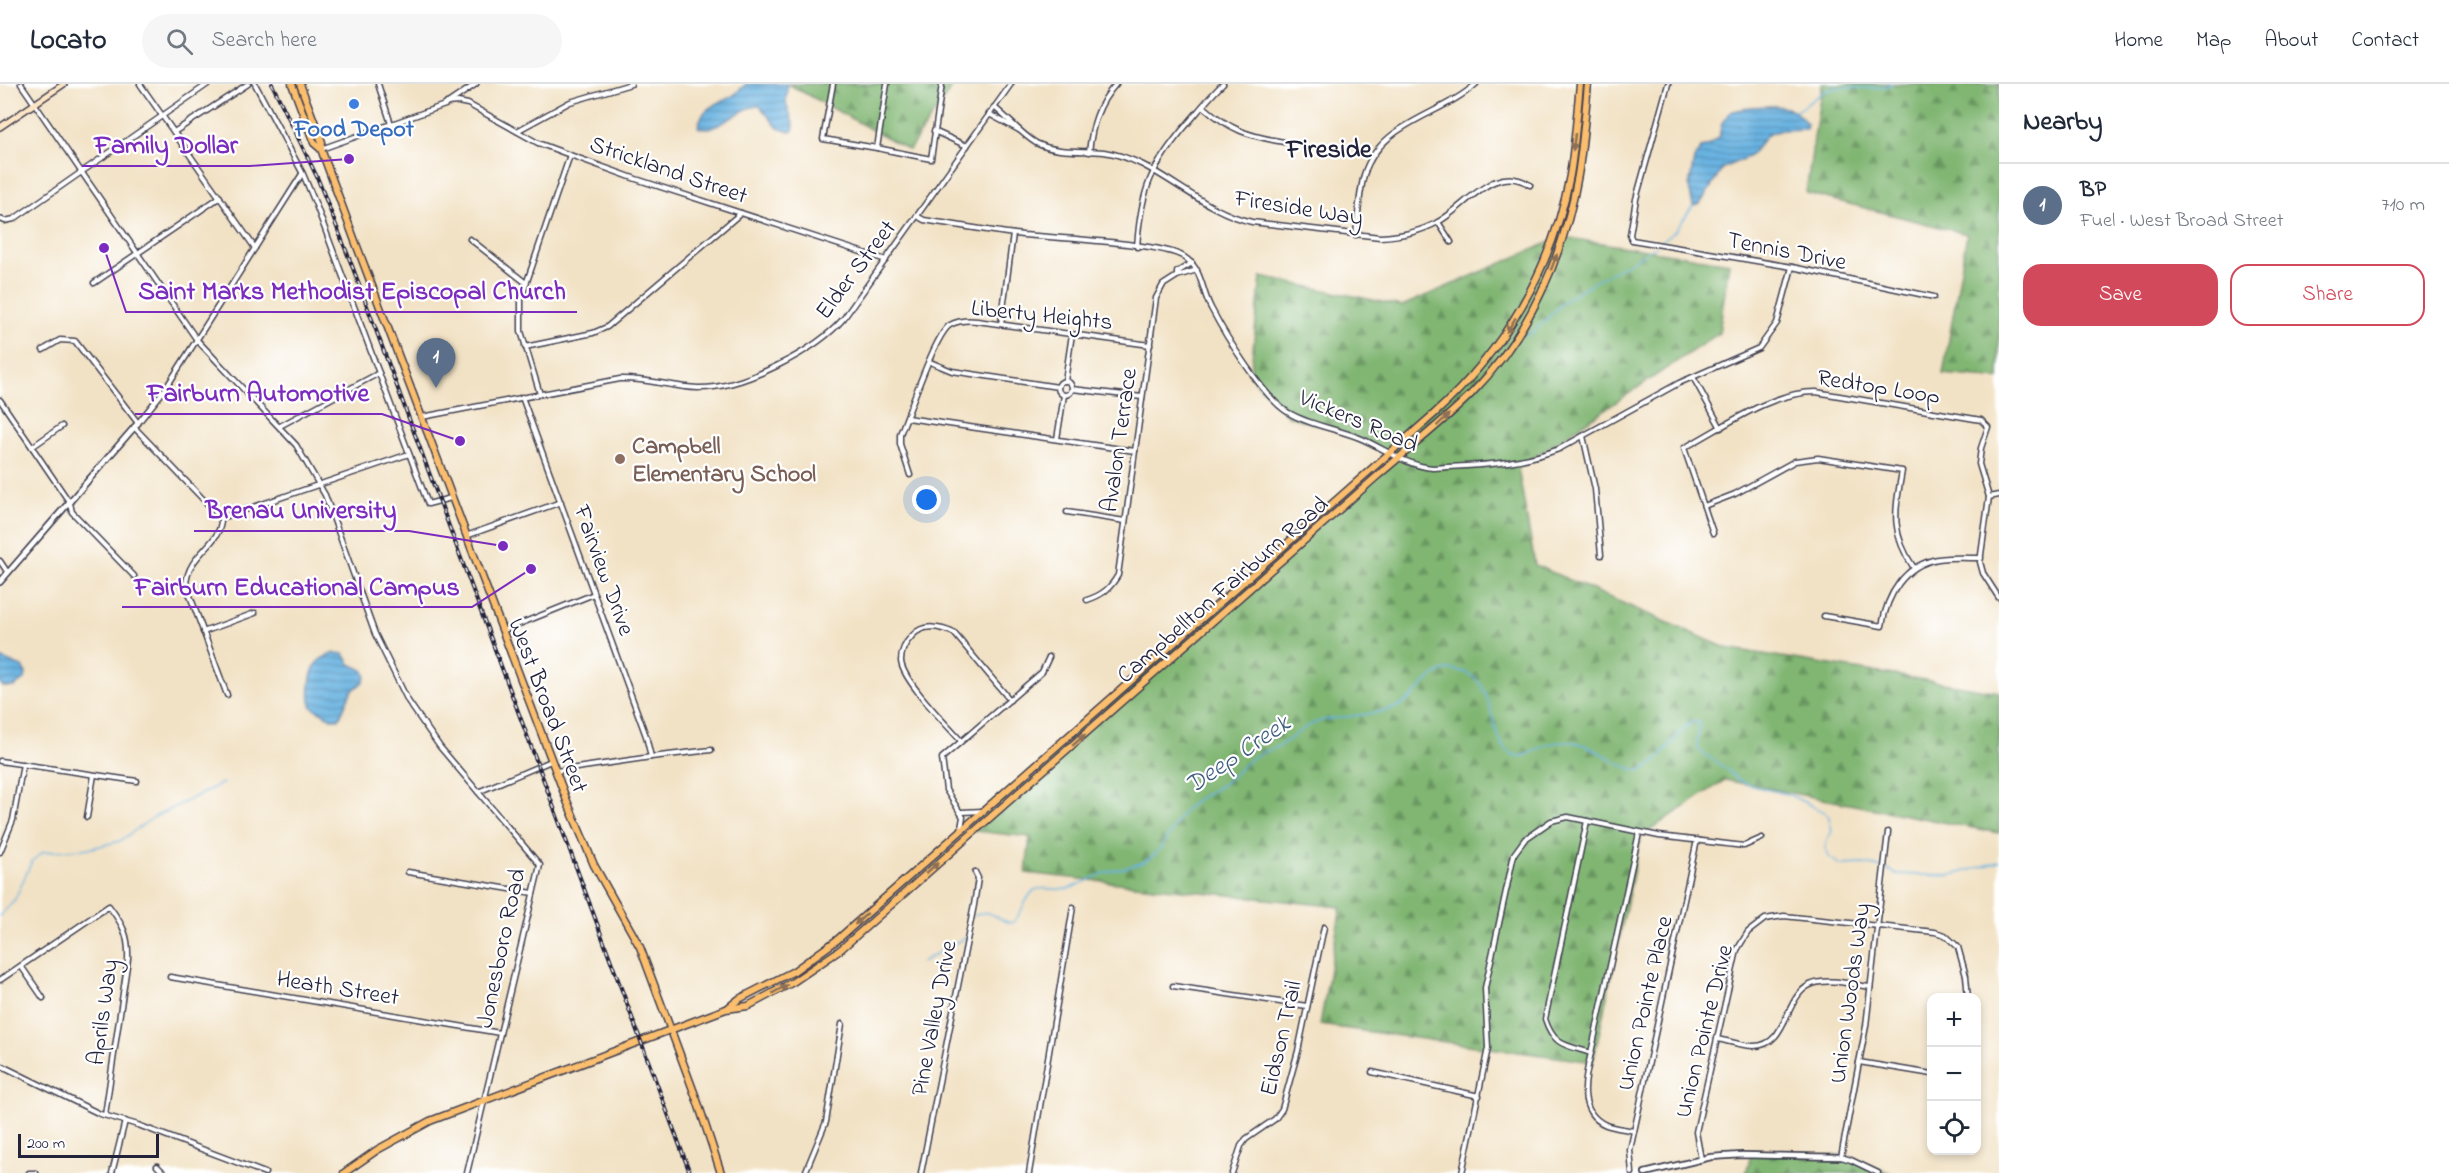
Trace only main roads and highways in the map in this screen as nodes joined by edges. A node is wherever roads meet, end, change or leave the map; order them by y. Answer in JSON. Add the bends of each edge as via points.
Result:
{"nodes":[{"id":1,"x":64,"y":84,"type":"edge"},
{"id":2,"x":292,"y":84,"type":"edge"},
{"id":3,"x":300,"y":84,"type":"edge"},
{"id":4,"x":1580,"y":84,"type":"edge"},
{"id":5,"x":1588,"y":84,"type":"edge"},
{"id":6,"x":0,"y":128,"type":"edge"},
{"id":7,"x":321,"y":149,"type":"junction"},
{"id":8,"x":726,"y":1009,"type":"junction"},
{"id":9,"x":670,"y":1030,"type":"junction"},
{"id":10,"x":344,"y":1173,"type":"edge"},
{"id":11,"x":721,"y":1173,"type":"edge"}],
"edges":[{"from":1,"to":6,"type":"main road"},
{"from":2,"to":7,"type":"main road","name":"West Broad Street","via":[[312,138]]},
{"from":3,"to":7,"type":"main road","name":"West Broad Street","via":[[322,142]]},
{"from":4,"to":8,"type":"main road","name":"Campbellton Fairburn Road","one_way":true,"via":[[1570,172],[1551,244],[1531,290],[1503,338],[1469,380],[823,951]]},
{"from":8,"to":5,"type":"main road","name":"Campbellton Fairburn Road","one_way":true,"via":[[763,999],[840,950],[1426,436],[1482,382],[1512,344],[1540,295],[1559,248],[1575,190]]},
{"from":7,"to":9,"type":"main road","name":"West Broad Street","via":[[579,833],[640,947]]},
{"from":8,"to":9,"type":"main road","name":"Campbellton Fairburn Road"},
{"from":9,"to":10,"type":"main road","name":"Campbellton Fairburn Road","via":[[430,1121]]},
{"from":9,"to":11,"type":"main road","name":"West Broad Street"}]}
